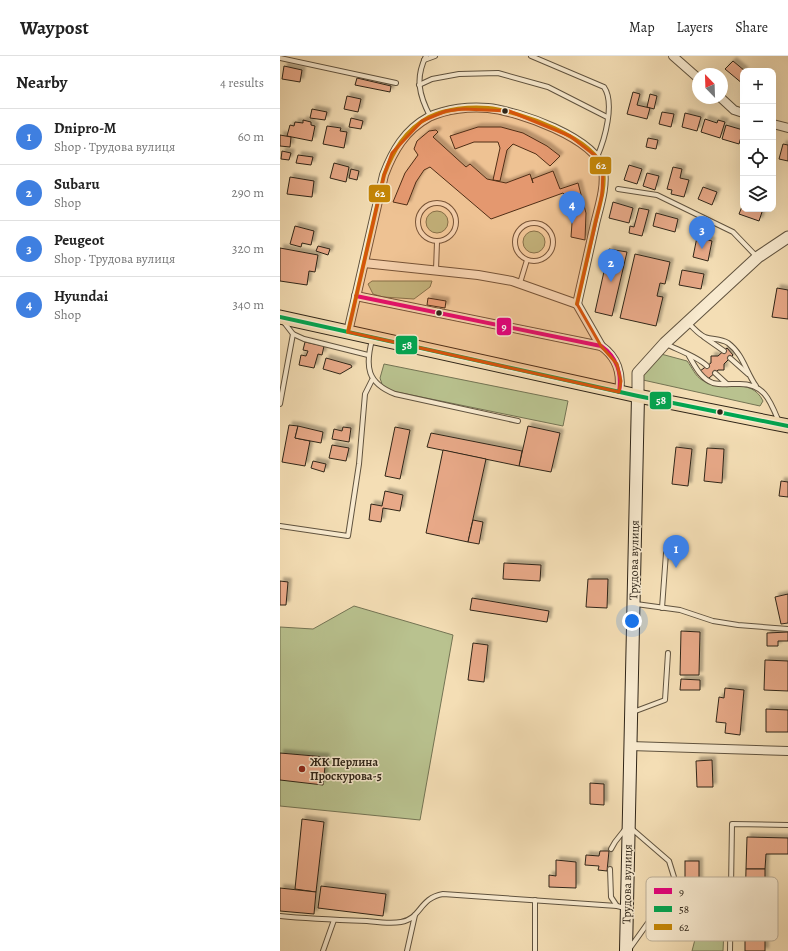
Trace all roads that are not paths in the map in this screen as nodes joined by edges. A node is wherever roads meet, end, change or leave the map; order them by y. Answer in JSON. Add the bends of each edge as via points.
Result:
{"nodes":[{"id":1,"x":435,"y":56,"type":"edge"},
{"id":2,"x":531,"y":56,"type":"edge"},
{"id":3,"x":673,"y":56,"type":"edge"},
{"id":4,"x":280,"y":58,"type":"edge"},
{"id":5,"x":425,"y":58,"type":"edge"},
{"id":6,"x":692,"y":73,"type":"edge"},
{"id":7,"x":396,"y":83,"type":"dead end"},
{"id":8,"x":419,"y":85,"type":"junction"},
{"id":9,"x":728,"y":104,"type":"edge"},
{"id":10,"x":740,"y":112,"type":"edge"},
{"id":11,"x":430,"y":116,"type":"junction"},
{"id":12,"x":607,"y":117,"type":"junction"},
{"id":13,"x":776,"y":125,"type":"edge"},
{"id":14,"x":788,"y":128,"type":"edge"},
{"id":15,"x":597,"y":157,"type":"junction"},
{"id":16,"x":618,"y":189,"type":"dead end"},
{"id":17,"x":787,"y":238,"type":"edge"},
{"id":18,"x":437,"y":242,"type":"junction"},
{"id":19,"x":758,"y":257,"type":"junction"},
{"id":20,"x":527,"y":260,"type":"junction"},
{"id":21,"x":364,"y":264,"type":"junction"},
{"id":22,"x":436,"y":270,"type":"junction"},
{"id":23,"x":520,"y":283,"type":"junction"},
{"id":24,"x":356,"y":296,"type":"junction"},
{"id":25,"x":577,"y":304,"type":"junction"},
{"id":26,"x":280,"y":318,"type":"edge"},
{"id":27,"x":687,"y":322,"type":"junction"},
{"id":28,"x":348,"y":332,"type":"junction"},
{"id":29,"x":293,"y":334,"type":"junction"},
{"id":30,"x":372,"y":337,"type":"junction"},
{"id":31,"x":704,"y":337,"type":"junction"},
{"id":32,"x":665,"y":343,"type":"junction"},
{"id":33,"x":604,"y":348,"type":"junction"},
{"id":34,"x":724,"y":351,"type":"dead end"},
{"id":35,"x":368,"y":355,"type":"junction"},
{"id":36,"x":688,"y":356,"type":"junction"},
{"id":37,"x":730,"y":358,"type":"dead end"},
{"id":38,"x":708,"y":366,"type":"dead end"},
{"id":39,"x":715,"y":373,"type":"dead end"},
{"id":40,"x":748,"y":374,"type":"junction"},
{"id":41,"x":372,"y":380,"type":"junction"},
{"id":42,"x":727,"y":384,"type":"junction"},
{"id":43,"x":282,"y":385,"type":"edge"},
{"id":44,"x":757,"y":387,"type":"junction"},
{"id":45,"x":619,"y":392,"type":"junction"},
{"id":46,"x":638,"y":396,"type":"junction"},
{"id":47,"x":280,"y":404,"type":"edge"},
{"id":48,"x":518,"y":421,"type":"dead end"},
{"id":49,"x":784,"y":425,"type":"edge"},
{"id":50,"x":280,"y":526,"type":"edge"},
{"id":51,"x":666,"y":553,"type":"dead end"},
{"id":52,"x":633,"y":604,"type":"junction"},
{"id":53,"x":662,"y":608,"type":"junction"},
{"id":54,"x":788,"y":629,"type":"edge"},
{"id":55,"x":668,"y":653,"type":"dead end"},
{"id":56,"x":631,"y":713,"type":"junction"},
{"id":57,"x":630,"y":746,"type":"junction"},
{"id":58,"x":788,"y":751,"type":"edge"},
{"id":59,"x":628,"y":825,"type":"junction"},
{"id":60,"x":788,"y":825,"type":"edge"},
{"id":61,"x":612,"y":849,"type":"dead end"},
{"id":62,"x":610,"y":869,"type":"dead end"},
{"id":63,"x":674,"y":877,"type":"edge"},
{"id":64,"x":731,"y":877,"type":"edge"},
{"id":65,"x":535,"y":900,"type":"junction"},
{"id":66,"x":622,"y":906,"type":"junction"},
{"id":67,"x":416,"y":915,"type":"junction"},
{"id":68,"x":280,"y":916,"type":"edge"},
{"id":69,"x":334,"y":920,"type":"junction"},
{"id":70,"x":646,"y":925,"type":"edge"},
{"id":71,"x":730,"y":941,"type":"edge"},
{"id":72,"x":323,"y":951,"type":"edge"},
{"id":73,"x":407,"y":951,"type":"edge"},
{"id":74,"x":535,"y":951,"type":"edge"},
{"id":75,"x":627,"y":951,"type":"edge"},
{"id":76,"x":730,"y":951,"type":"edge"}],
"edges":[{"from":1,"to":5,"type":"lane"},
{"from":2,"to":12,"type":"lane","via":[[604,87],[609,94]]},
{"from":3,"to":6,"type":"street"},
{"from":4,"to":7,"type":"lane"},
{"from":5,"to":8,"type":"lane","via":[[419,72]]},
{"from":8,"to":11,"type":"lane","via":[[422,101]]},
{"from":8,"to":12,"type":"lane","via":[[432,79],[459,74],[498,73],[548,87]]},
{"from":9,"to":10,"type":"street"},
{"from":11,"to":15,"type":"street","via":[[463,109],[509,111],[570,136],[592,150]]},
{"from":11,"to":21,"type":"street","via":[[410,130],[392,154],[384,175]]},
{"from":12,"to":15,"type":"lane","via":[[606,134]]},
{"from":13,"to":14,"type":"street"},
{"from":15,"to":25,"type":"street","via":[[603,170],[602,195]]},
{"from":16,"to":19,"type":"lane","via":[[656,195],[726,229]]},
{"from":17,"to":19,"type":"street","name":"Трудова вулиця"},
{"from":18,"to":18,"type":"lane","via":[[424,237],[417,223],[423,209],[436,203],[450,208],[456,222],[451,236]]},
{"from":18,"to":22,"type":"lane"},
{"from":19,"to":27,"type":"street","name":"Трудова вулиця"},
{"from":20,"to":20,"type":"lane","via":[[520,256],[515,248],[518,232],[528,224],[541,224],[552,236],[553,245],[550,253],[544,259],[535,262]]},
{"from":20,"to":23,"type":"lane"},
{"from":21,"to":22,"type":"street"},
{"from":21,"to":24,"type":"street"},
{"from":22,"to":23,"type":"street","via":[[478,274]]},
{"from":23,"to":25,"type":"street"},
{"from":24,"to":28,"type":"street"},
{"from":24,"to":33,"type":"street"},
{"from":25,"to":33,"type":"street"},
{"from":26,"to":28,"type":"main road"},
{"from":26,"to":29,"type":"lane"},
{"from":27,"to":31,"type":"lane"},
{"from":27,"to":32,"type":"street","name":"Трудова вулиця"},
{"from":28,"to":30,"type":"main road"},
{"from":29,"to":35,"type":"lane"},
{"from":29,"to":43,"type":"lane"},
{"from":30,"to":35,"type":"lane"},
{"from":30,"to":45,"type":"main road"},
{"from":31,"to":34,"type":"lane"},
{"from":31,"to":40,"type":"lane","via":[[721,339],[729,344],[741,356]]},
{"from":32,"to":36,"type":"lane"},
{"from":32,"to":46,"type":"street","name":"Трудова вулиця","via":[[638,373]]},
{"from":33,"to":45,"type":"street","via":[[617,364],[621,381]]},
{"from":35,"to":41,"type":"lane"},
{"from":36,"to":38,"type":"lane"},
{"from":36,"to":42,"type":"lane","via":[[701,375],[713,383]]},
{"from":37,"to":40,"type":"lane"},
{"from":39,"to":42,"type":"lane"},
{"from":40,"to":44,"type":"lane"},
{"from":41,"to":48,"type":"lane","via":[[382,389],[394,394]]},
{"from":41,"to":50,"type":"lane","via":[[365,394],[359,464],[348,536]]},
{"from":42,"to":44,"type":"lane"},
{"from":43,"to":47,"type":"lane"},
{"from":44,"to":49,"type":"lane","via":[[767,397]]},
{"from":45,"to":46,"type":"main road"},
{"from":46,"to":49,"type":"main road"},
{"from":46,"to":52,"type":"main road","name":"Трудова вулиця"},
{"from":51,"to":53,"type":"lane"},
{"from":52,"to":53,"type":"lane"},
{"from":52,"to":56,"type":"main road","name":"Трудова вулиця"},
{"from":53,"to":54,"type":"lane","via":[[680,610],[738,626]]},
{"from":55,"to":56,"type":"lane","via":[[666,700]]},
{"from":56,"to":57,"type":"main road","name":"Трудова вулиця"},
{"from":57,"to":58,"type":"street"},
{"from":57,"to":59,"type":"main road","name":"Трудова вулиця"},
{"from":59,"to":61,"type":"lane","via":[[614,842]]},
{"from":59,"to":63,"type":"lane","via":[[670,861]]},
{"from":59,"to":66,"type":"main road","name":"Трудова вулиця"},
{"from":60,"to":64,"type":"lane","via":[[732,824]]},
{"from":62,"to":66,"type":"lane","via":[[611,897]]},
{"from":65,"to":66,"type":"lane"},
{"from":65,"to":67,"type":"lane","via":[[442,894],[427,900]]},
{"from":65,"to":74,"type":"lane"},
{"from":66,"to":75,"type":"main road","name":"Трудова вулиця"},
{"from":67,"to":69,"type":"lane","via":[[400,923]]},
{"from":67,"to":73,"type":"lane"},
{"from":68,"to":69,"type":"lane"},
{"from":69,"to":72,"type":"lane"},
{"from":70,"to":75,"type":"lane"},
{"from":71,"to":76,"type":"lane"}]}
